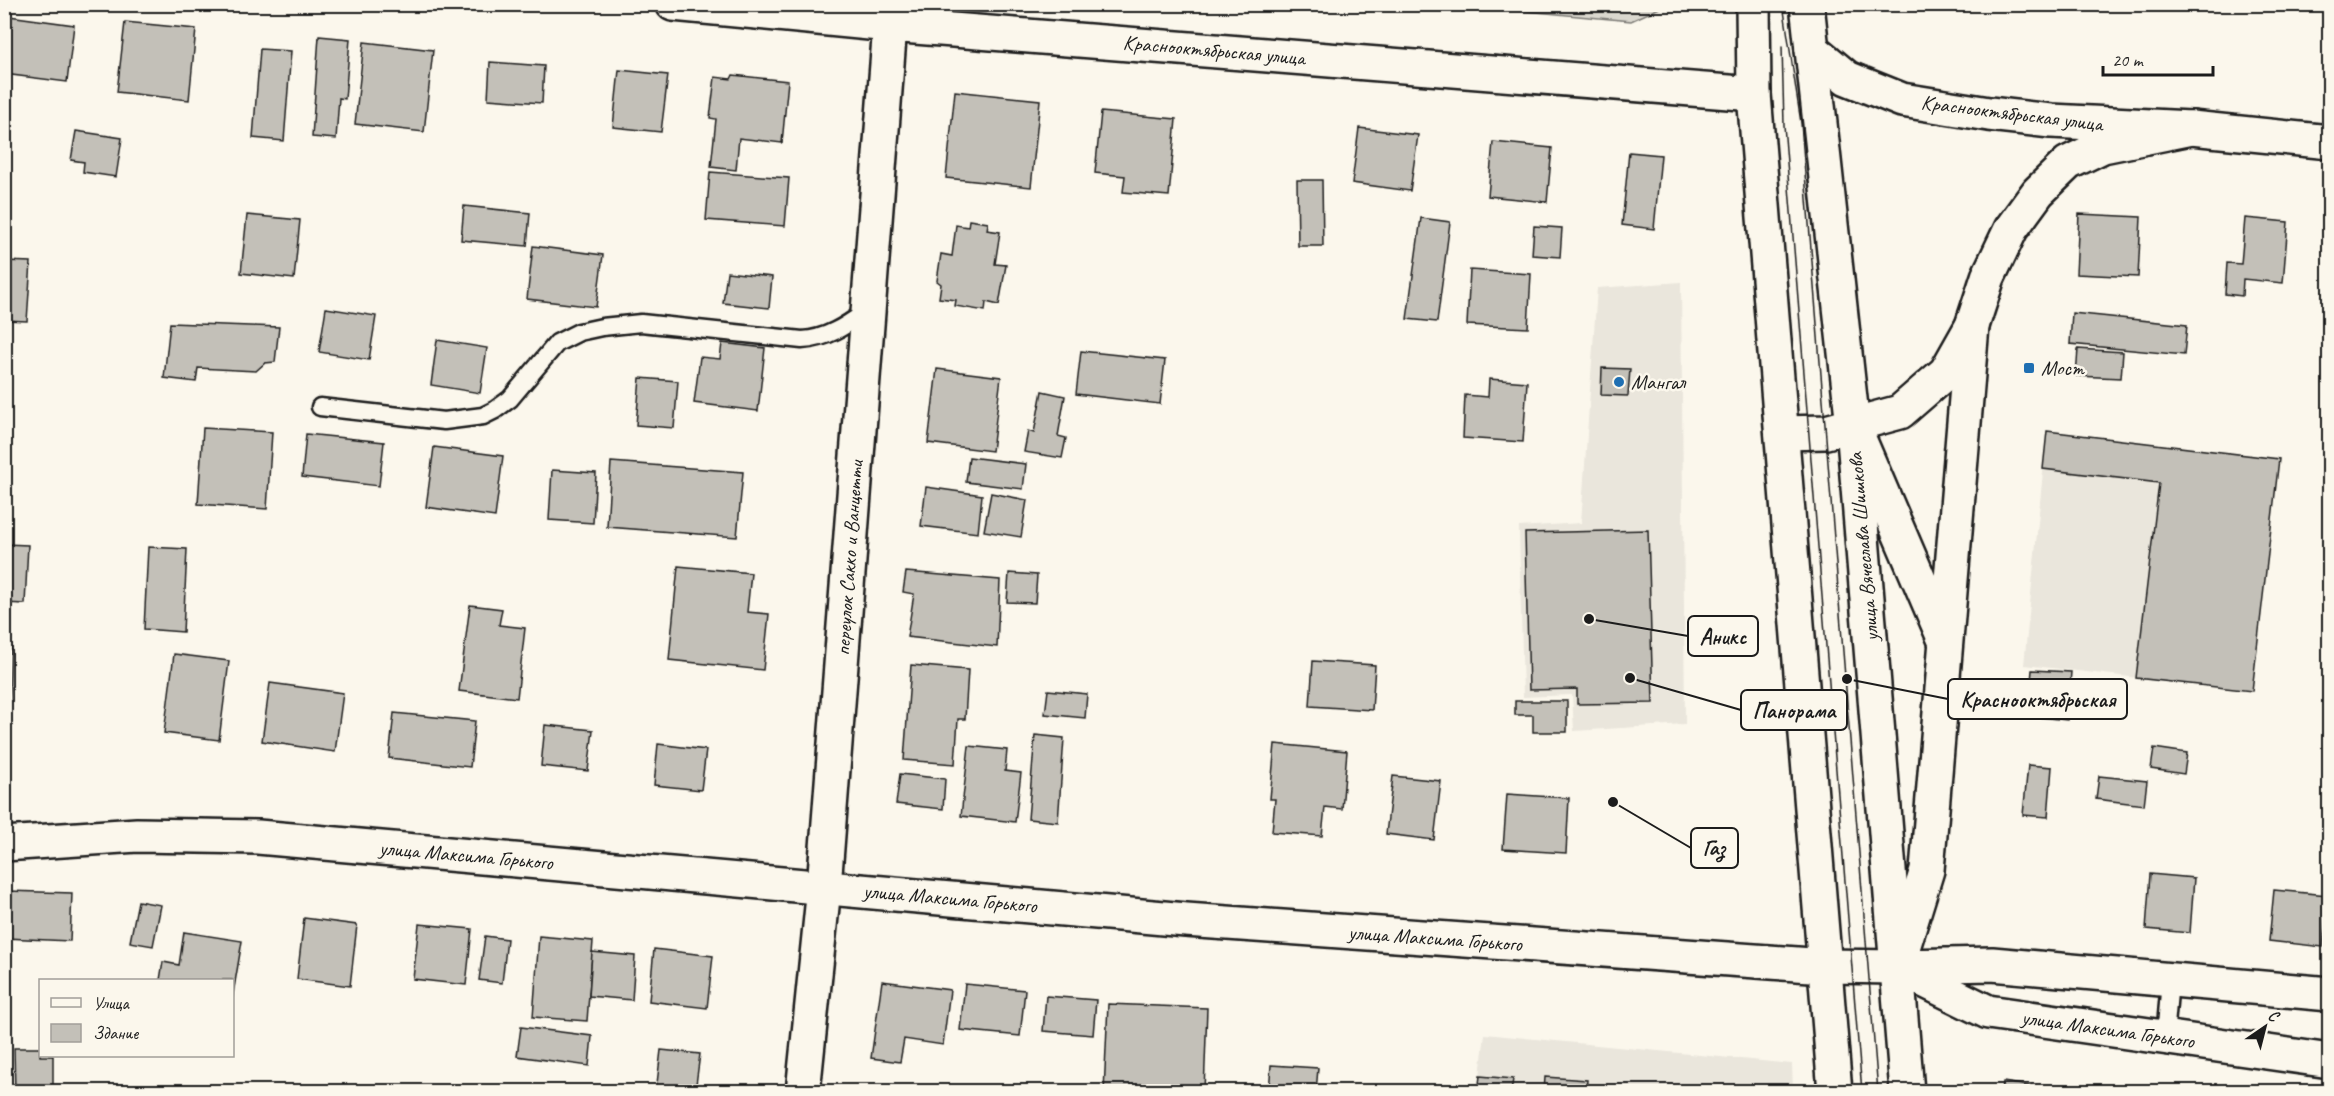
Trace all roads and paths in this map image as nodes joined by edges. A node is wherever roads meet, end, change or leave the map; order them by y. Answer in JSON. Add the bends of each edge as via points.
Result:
{"nodes":[{"id":1,"x":673,"y":4,"type":"edge"},
{"id":2,"x":1754,"y":4,"type":"edge"},
{"id":3,"x":1807,"y":4,"type":"edge"},
{"id":4,"x":890,"y":25,"type":"junction"},
{"id":5,"x":1812,"y":49,"type":"junction"},
{"id":6,"x":1754,"y":94,"type":"junction"},
{"id":7,"x":2191,"y":128,"type":"junction"},
{"id":8,"x":2330,"y":142,"type":"edge"},
{"id":9,"x":869,"y":309,"type":"junction"},
{"id":10,"x":1972,"y":326,"type":"junction"},
{"id":11,"x":320,"y":406,"type":"dead end"},
{"id":12,"x":1853,"y":426,"type":"junction"},
{"id":13,"x":1782,"y":433,"type":"junction"},
{"id":14,"x":1946,"y":642,"type":"junction"},
{"id":15,"x":4,"y":844,"type":"edge"},
{"id":16,"x":824,"y":887,"type":"junction"},
{"id":17,"x":1825,"y":966,"type":"junction"},
{"id":18,"x":1897,"y":966,"type":"junction"},
{"id":19,"x":2170,"y":981,"type":"junction"},
{"id":20,"x":2330,"y":994,"type":"edge"},
{"id":21,"x":2165,"y":1037,"type":"junction"},
{"id":22,"x":2330,"y":1061,"type":"edge"},
{"id":23,"x":803,"y":1092,"type":"edge"},
{"id":24,"x":1835,"y":1092,"type":"edge"},
{"id":25,"x":1907,"y":1092,"type":"edge"}],
"edges":[{"from":1,"to":4,"type":"main road","name":"Краснооктябрьская улица"},
{"from":2,"to":6,"type":"main road"},
{"from":3,"to":5,"type":"main road","name":"улица Вячеслава Шишкова"},
{"from":4,"to":6,"type":"main road","name":"Краснооктябрьская улица"},
{"from":4,"to":9,"type":"main road","name":"переулок Сакко и Ванцетти"},
{"from":5,"to":7,"type":"main road","name":"Краснооктябрьская улица","via":[[1846,78],[1902,100],[2051,121]]},
{"from":5,"to":12,"type":"main road","name":"улица Вячеслава Шишкова"},
{"from":6,"to":13,"type":"main road"},
{"from":7,"to":8,"type":"main road","name":"Краснооктябрьская улица"},
{"from":7,"to":10,"type":"main road","name":"Краснооктябрьская улица","via":[[2103,146],[2068,163],[2038,192],[2011,229],[1988,277]]},
{"from":9,"to":11,"type":"lane","via":[[816,340],[641,323],[579,332],[557,343],[510,399],[483,416],[468,419],[444,421]]},
{"from":9,"to":16,"type":"main road","name":"переулок Сакко и Ванцетти"},
{"from":10,"to":12,"type":"main road","name":"Краснооктябрьская улица","via":[[1946,372],[1924,394],[1900,412]]},
{"from":10,"to":14,"type":"main road"},
{"from":12,"to":13,"type":"main road","name":"Краснооктябрьская улица","via":[[1809,434]]},
{"from":12,"to":14,"type":"main road"},
{"from":12,"to":18,"type":"main road","name":"улица Вячеслава Шишкова"},
{"from":13,"to":17,"type":"main road"},
{"from":14,"to":18,"type":"main road","via":[[1927,870]]},
{"from":15,"to":16,"type":"main road","name":"улица Максима Горького","via":[[137,835],[258,837]]},
{"from":16,"to":17,"type":"main road","name":"улица Максима Горького","via":[[1186,920]]},
{"from":16,"to":23,"type":"main road","name":"переулок Сакко и Ванцетти"},
{"from":17,"to":18,"type":"main road","name":"улица Максима Горького"},
{"from":17,"to":24,"type":"main road"},
{"from":18,"to":19,"type":"main road","name":"улица Максима Горького","via":[[1992,964]]},
{"from":18,"to":21,"type":"main road","name":"улица Максима Горького","via":[[1988,1012]]},
{"from":18,"to":25,"type":"main road","name":"улица Вячеслава Шишкова"},
{"from":19,"to":20,"type":"main road","name":"улица Максима Горького"},
{"from":19,"to":21,"type":"lane"},
{"from":21,"to":22,"type":"main road","name":"улица Максима Горького"}]}
